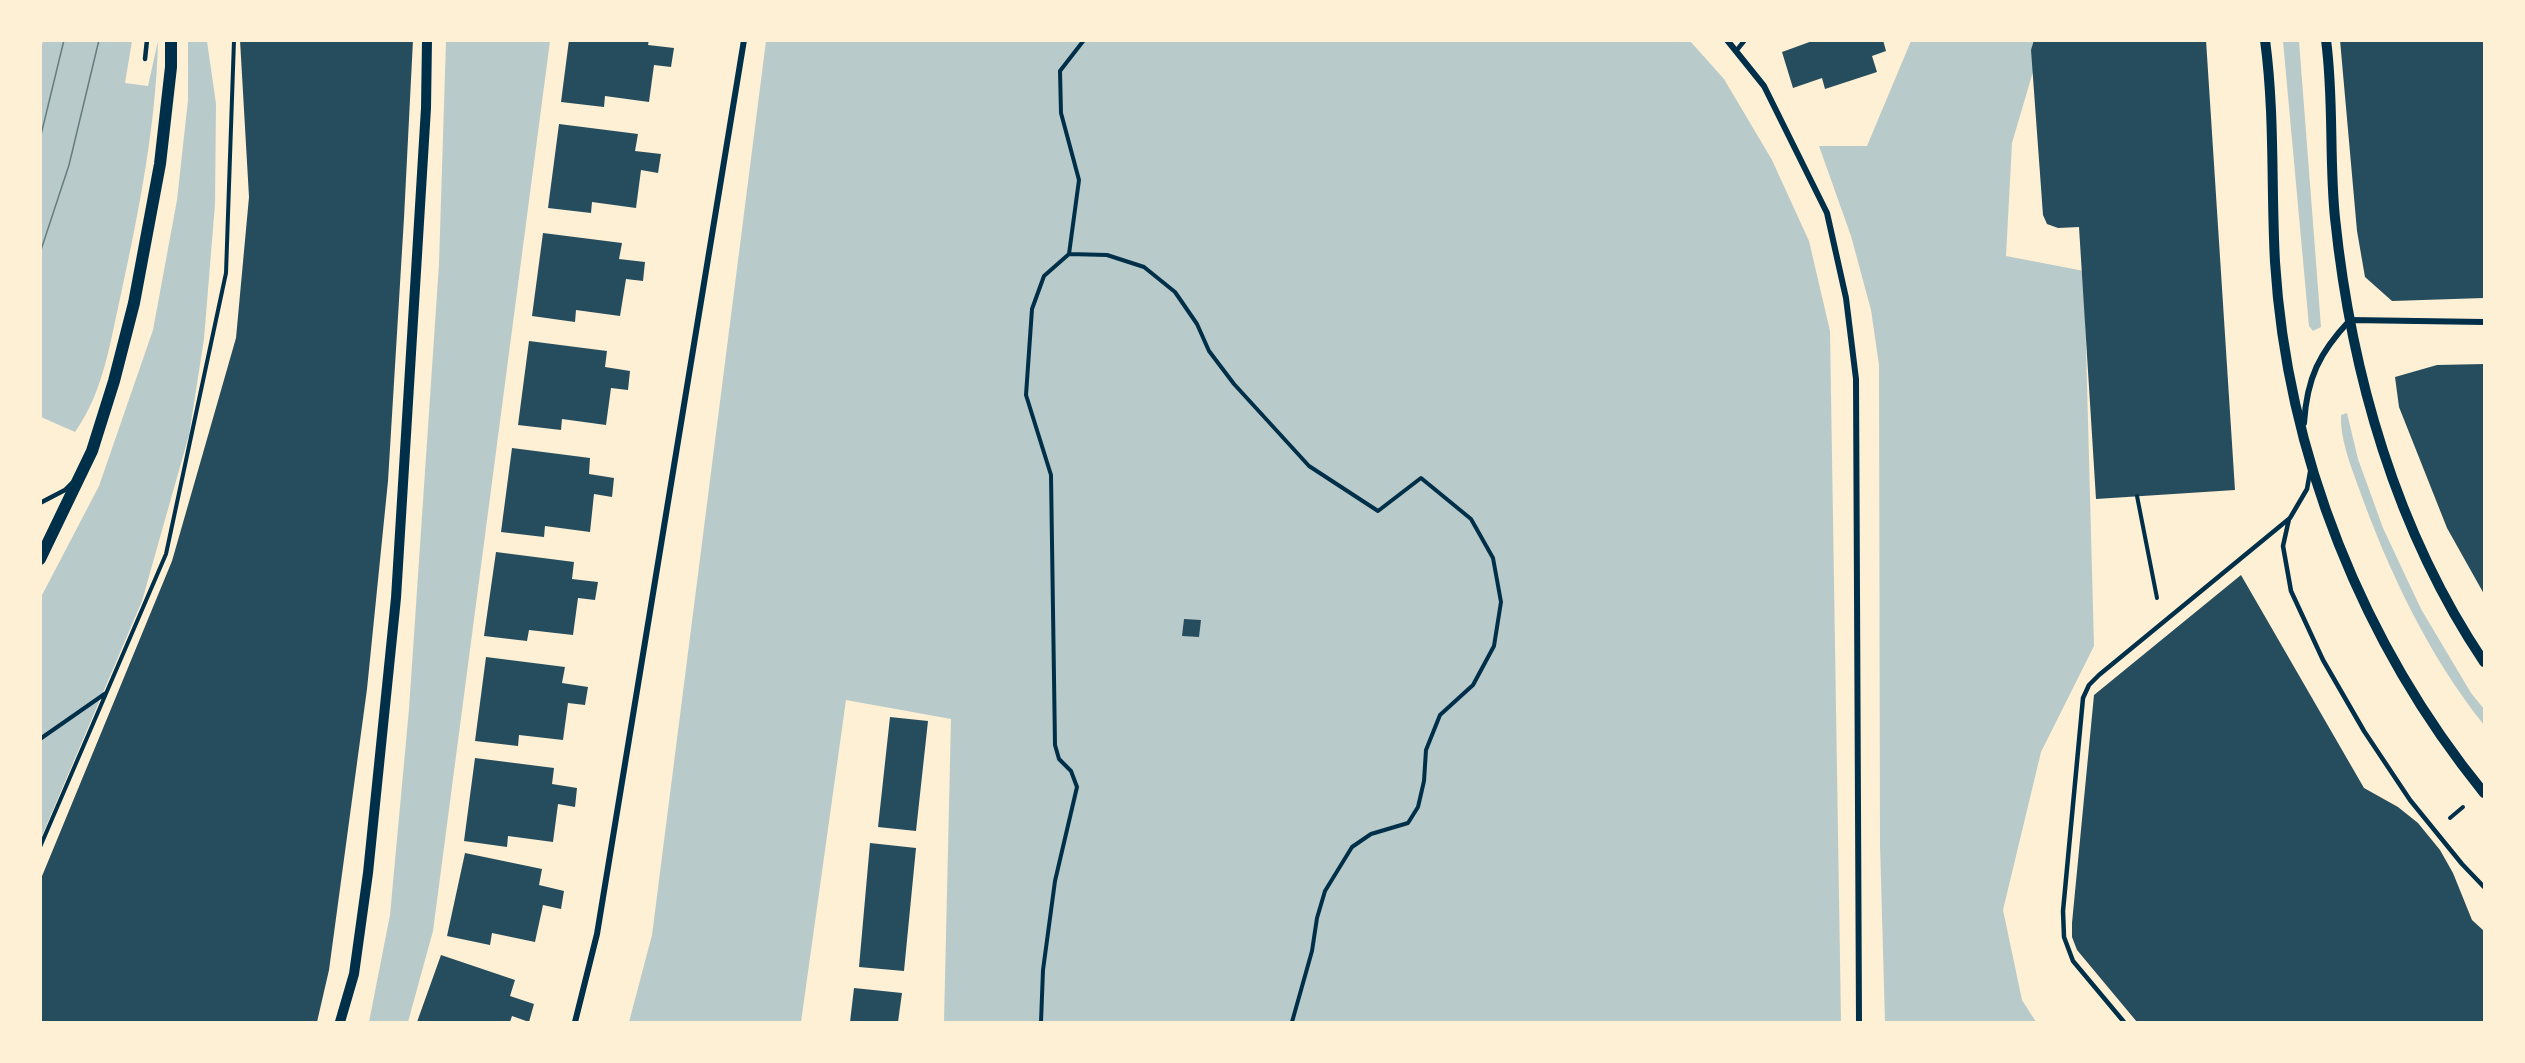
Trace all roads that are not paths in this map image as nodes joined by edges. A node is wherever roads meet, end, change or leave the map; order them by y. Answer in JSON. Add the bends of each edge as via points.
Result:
{"nodes":[{"id":1,"x":147,"y":40,"type":"edge"},
{"id":2,"x":171,"y":40,"type":"edge"},
{"id":3,"x":427,"y":40,"type":"edge"},
{"id":4,"x":744,"y":40,"type":"edge"},
{"id":5,"x":1727,"y":40,"type":"edge"},
{"id":6,"x":1745,"y":40,"type":"edge"},
{"id":7,"x":2265,"y":40,"type":"edge"},
{"id":8,"x":2326,"y":40,"type":"edge"},
{"id":9,"x":1736,"y":51,"type":"junction"},
{"id":10,"x":145,"y":59,"type":"dead end"},
{"id":11,"x":2350,"y":320,"type":"junction"},
{"id":12,"x":2484,"y":322,"type":"edge"},
{"id":13,"x":2308,"y":450,"type":"junction"},
{"id":14,"x":82,"y":472,"type":"junction"},
{"id":15,"x":40,"y":503,"type":"edge"},
{"id":16,"x":2290,"y":518,"type":"junction"},
{"id":17,"x":40,"y":559,"type":"edge"},
{"id":18,"x":2484,"y":662,"type":"edge"},
{"id":19,"x":2484,"y":793,"type":"edge"},
{"id":20,"x":2484,"y":887,"type":"edge"},
{"id":21,"x":340,"y":1023,"type":"edge"},
{"id":22,"x":575,"y":1023,"type":"edge"},
{"id":23,"x":1860,"y":1023,"type":"edge"},
{"id":24,"x":2124,"y":1023,"type":"edge"}],
"edges":[{"from":1,"to":10,"type":"lane"},
{"from":2,"to":14,"type":"main road","via":[[160,164],[134,303],[111,391]]},
{"from":3,"to":21,"type":"street","via":[[396,598],[368,873],[354,974]]},
{"from":4,"to":22,"type":"street","via":[[597,934]]},
{"from":5,"to":9,"type":"street"},
{"from":6,"to":9,"type":"lane"},
{"from":7,"to":13,"type":"street","via":[[2275,263],[2284,340]]},
{"from":8,"to":11,"type":"street","via":[[2335,216]]},
{"from":9,"to":23,"type":"street","via":[[1764,86],[1827,213],[1846,298],[1856,379]]},
{"from":11,"to":12,"type":"street"},
{"from":11,"to":13,"type":"street","via":[[2325,349],[2311,379],[2304,423]]},
{"from":11,"to":18,"type":"street","via":[[2380,443],[2408,515],[2440,585]]},
{"from":13,"to":16,"type":"lane","via":[[2311,466],[2307,489]]},
{"from":13,"to":19,"type":"street","via":[[2346,563],[2379,633],[2417,700]]},
{"from":14,"to":15,"type":"lane","via":[[65,490]]},
{"from":14,"to":17,"type":"main road"},
{"from":16,"to":20,"type":"lane","via":[[2283,546],[2291,591],[2323,660],[2410,800]]},
{"from":16,"to":24,"type":"lane","via":[[2099,675],[2083,698],[2063,911],[2064,937],[2073,961]]}]}
